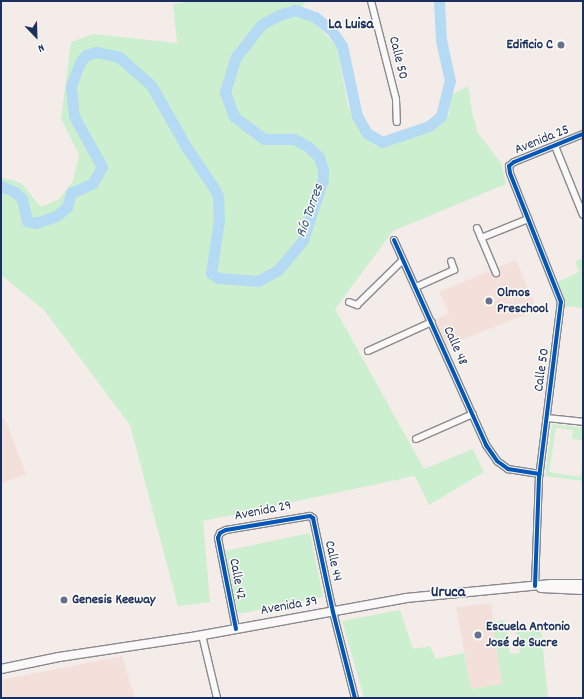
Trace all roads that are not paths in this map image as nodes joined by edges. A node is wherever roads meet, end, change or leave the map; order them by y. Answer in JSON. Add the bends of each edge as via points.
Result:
{"nodes":[{"id":1,"x":371,"y":1,"type":"edge"},
{"id":2,"x":397,"y":122,"type":"dead end"},
{"id":3,"x":583,"y":134,"type":"edge"},
{"id":4,"x":555,"y":146,"type":"junction"},
{"id":5,"x":509,"y":166,"type":"joint"},
{"id":6,"x":583,"y":215,"type":"edge"},
{"id":7,"x":528,"y":219,"type":"junction"},
{"id":8,"x":477,"y":228,"type":"dead end"},
{"id":9,"x":481,"y":238,"type":"junction"},
{"id":10,"x":394,"y":240,"type":"dead end"},
{"id":11,"x":403,"y":260,"type":"junction"},
{"id":12,"x":451,"y":261,"type":"dead end"},
{"id":13,"x":496,"y":273,"type":"dead end"},
{"id":14,"x":416,"y":287,"type":"junction"},
{"id":15,"x":349,"y":302,"type":"dead end"},
{"id":16,"x":432,"y":322,"type":"junction"},
{"id":17,"x":368,"y":351,"type":"dead end"},
{"id":18,"x":473,"y":414,"type":"junction"},
{"id":19,"x":547,"y":418,"type":"junction"},
{"id":20,"x":583,"y":422,"type":"edge"},
{"id":21,"x":416,"y":439,"type":"dead end"},
{"id":22,"x":540,"y":474,"type":"junction"},
{"id":23,"x":310,"y":516,"type":"joint"},
{"id":24,"x":220,"y":533,"type":"joint"},
{"id":25,"x":583,"y":578,"type":"edge"},
{"id":26,"x":583,"y":584,"type":"edge"},
{"id":27,"x":535,"y":586,"type":"junction"},
{"id":28,"x":551,"y":587,"type":"junction"},
{"id":29,"x":583,"y":590,"type":"edge"},
{"id":30,"x":583,"y":596,"type":"edge"},
{"id":31,"x":333,"y":612,"type":"junction"},
{"id":32,"x":236,"y":629,"type":"junction"},
{"id":33,"x":202,"y":635,"type":"junction"},
{"id":34,"x":1,"y":669,"type":"edge"},
{"id":35,"x":217,"y":698,"type":"edge"},
{"id":36,"x":356,"y":698,"type":"edge"}],
"edges":[{"from":1,"to":2,"type":"street","name":"Calle 50","via":[[396,99]]},
{"from":3,"to":4,"type":"street","name":"Avenida 25"},
{"from":4,"to":5,"type":"street","name":"Avenida 25"},
{"from":4,"to":6,"type":"street"},
{"from":5,"to":7,"type":"street","name":"Calle 50"},
{"from":7,"to":9,"type":"street"},
{"from":7,"to":19,"type":"street","name":"Calle 50","via":[[561,302]]},
{"from":8,"to":9,"type":"street"},
{"from":9,"to":13,"type":"street"},
{"from":10,"to":11,"type":"street","name":"Calle 48"},
{"from":11,"to":14,"type":"street","name":"Calle 48"},
{"from":11,"to":15,"type":"street","via":[[357,305]]},
{"from":12,"to":14,"type":"street","via":[[454,270]]},
{"from":14,"to":16,"type":"street","name":"Calle 48"},
{"from":16,"to":17,"type":"street"},
{"from":16,"to":18,"type":"street","name":"Calle 48"},
{"from":18,"to":21,"type":"street"},
{"from":18,"to":22,"type":"street","name":"Calle 48","via":[[497,461],[508,469]]},
{"from":19,"to":20,"type":"street"},
{"from":19,"to":22,"type":"street","name":"Calle 50"},
{"from":22,"to":27,"type":"street","name":"Calle 50"},
{"from":23,"to":24,"type":"street","name":"Avenida 29"},
{"from":23,"to":31,"type":"street","name":"Calle 44","via":[[313,518]]},
{"from":24,"to":32,"type":"street","name":"Calle 42","via":[[218,538]]},
{"from":25,"to":28,"type":"main road"},
{"from":26,"to":28,"type":"main road","name":"Avenida 39"},
{"from":27,"to":28,"type":"main road","name":"Avenida 39"},
{"from":27,"to":31,"type":"main road","name":"Avenida 39","via":[[441,593]]},
{"from":28,"to":29,"type":"main road","name":"Avenida 39"},
{"from":28,"to":30,"type":"main road"},
{"from":31,"to":32,"type":"main road","name":"Avenida 39"},
{"from":31,"to":36,"type":"street","name":"Calle 44"},
{"from":32,"to":33,"type":"main road","name":"Avenida 39"},
{"from":33,"to":34,"type":"main road","name":"Avenida 39","via":[[58,657]]},
{"from":33,"to":35,"type":"street"}]}
